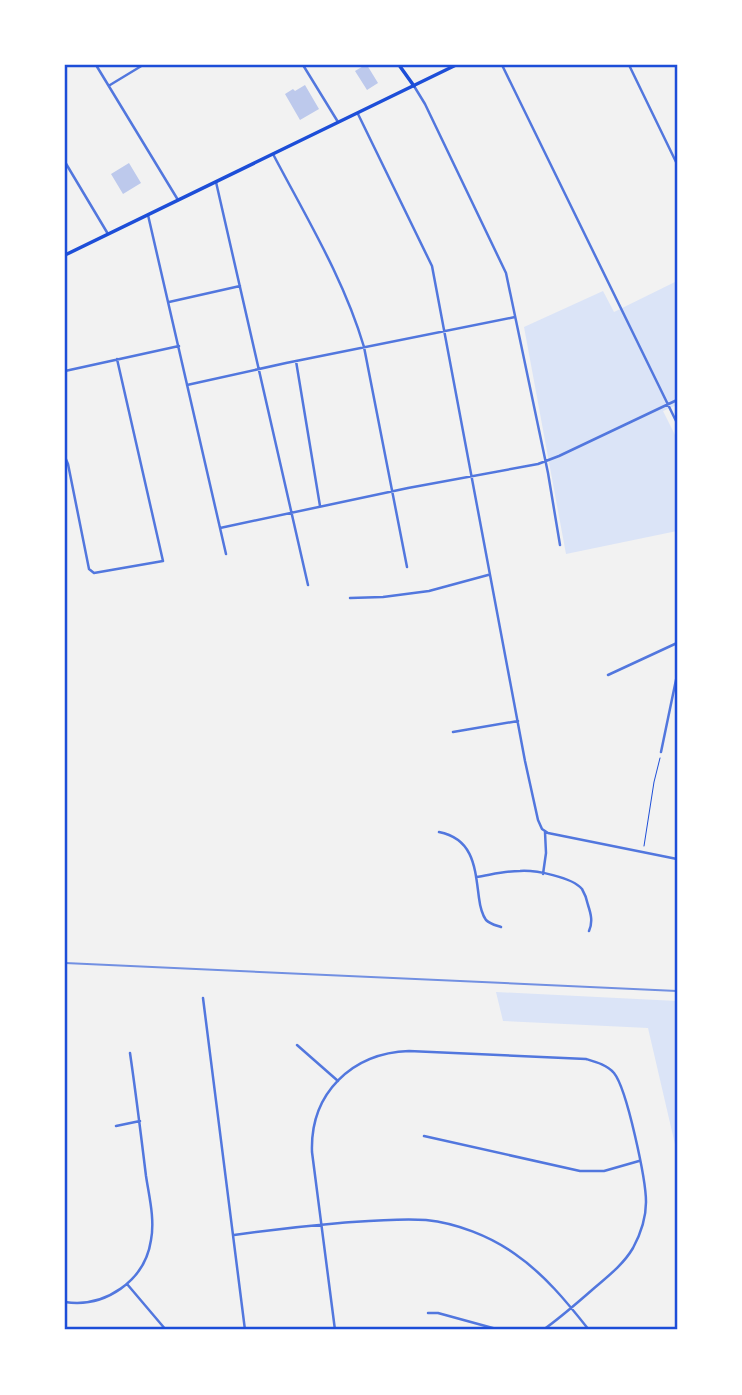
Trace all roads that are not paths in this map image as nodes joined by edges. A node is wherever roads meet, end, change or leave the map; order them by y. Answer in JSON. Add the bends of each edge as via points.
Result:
{"nodes":[{"id":1,"x":96,"y":65,"type":"edge"},
{"id":2,"x":143,"y":65,"type":"edge"},
{"id":3,"x":303,"y":65,"type":"edge"},
{"id":4,"x":399,"y":65,"type":"edge"},
{"id":5,"x":456,"y":65,"type":"edge"},
{"id":6,"x":502,"y":65,"type":"edge"},
{"id":7,"x":629,"y":65,"type":"edge"},
{"id":8,"x":109,"y":85,"type":"junction"},
{"id":9,"x":414,"y":86,"type":"junction"},
{"id":10,"x":358,"y":113,"type":"junction"},
{"id":11,"x":338,"y":122,"type":"junction"},
{"id":12,"x":274,"y":154,"type":"junction"},
{"id":13,"x":65,"y":162,"type":"edge"},
{"id":14,"x":677,"y":164,"type":"edge"},
{"id":15,"x":216,"y":182,"type":"junction"},
{"id":16,"x":178,"y":200,"type":"junction"},
{"id":17,"x":148,"y":215,"type":"junction"},
{"id":18,"x":108,"y":234,"type":"junction"},
{"id":19,"x":65,"y":255,"type":"edge"},
{"id":20,"x":240,"y":286,"type":"junction"},
{"id":21,"x":169,"y":302,"type":"junction"},
{"id":22,"x":515,"y":317,"type":"junction"},
{"id":23,"x":445,"y":331,"type":"junction"},
{"id":24,"x":178,"y":346,"type":"junction"},
{"id":25,"x":364,"y":347,"type":"junction"},
{"id":26,"x":117,"y":359,"type":"junction"},
{"id":27,"x":296,"y":361,"type":"junction"},
{"id":28,"x":259,"y":369,"type":"junction"},
{"id":29,"x":65,"y":371,"type":"edge"},
{"id":30,"x":187,"y":385,"type":"junction"},
{"id":31,"x":677,"y":400,"type":"edge"},
{"id":32,"x":668,"y":404,"type":"junction"},
{"id":33,"x":677,"y":423,"type":"edge"},
{"id":34,"x":65,"y":457,"type":"edge"},
{"id":35,"x":545,"y":461,"type":"junction"},
{"id":36,"x":472,"y":477,"type":"junction"},
{"id":37,"x":392,"y":492,"type":"junction"},
{"id":38,"x":320,"y":506,"type":"junction"},
{"id":39,"x":292,"y":512,"type":"junction"},
{"id":40,"x":220,"y":528,"type":"junction"},
{"id":41,"x":560,"y":545,"type":"dead end"},
{"id":42,"x":226,"y":554,"type":"dead end"},
{"id":43,"x":407,"y":567,"type":"dead end"},
{"id":44,"x":489,"y":575,"type":"junction"},
{"id":45,"x":308,"y":584,"type":"dead end"},
{"id":46,"x":350,"y":598,"type":"dead end"},
{"id":47,"x":677,"y":643,"type":"edge"},
{"id":48,"x":607,"y":675,"type":"dead end"},
{"id":49,"x":677,"y":675,"type":"edge"},
{"id":50,"x":517,"y":721,"type":"junction"},
{"id":51,"x":453,"y":732,"type":"dead end"},
{"id":52,"x":662,"y":752,"type":"road end"},
{"id":53,"x":545,"y":831,"type":"junction"},
{"id":54,"x":439,"y":832,"type":"dead end"},
{"id":55,"x":677,"y":859,"type":"edge"},
{"id":56,"x":543,"y":874,"type":"junction"},
{"id":57,"x":476,"y":877,"type":"junction"},
{"id":58,"x":501,"y":928,"type":"dead end"},
{"id":59,"x":589,"y":931,"type":"dead end"},
{"id":60,"x":203,"y":998,"type":"dead end"},
{"id":61,"x":297,"y":1045,"type":"dead end"},
{"id":62,"x":130,"y":1053,"type":"dead end"},
{"id":63,"x":338,"y":1081,"type":"junction"},
{"id":64,"x":140,"y":1121,"type":"junction"},
{"id":65,"x":116,"y":1126,"type":"dead end"},
{"id":66,"x":424,"y":1136,"type":"dead end"},
{"id":67,"x":639,"y":1161,"type":"junction"},
{"id":68,"x":321,"y":1225,"type":"junction"},
{"id":69,"x":234,"y":1235,"type":"junction"},
{"id":70,"x":127,"y":1284,"type":"junction"},
{"id":71,"x":65,"y":1302,"type":"edge"},
{"id":72,"x":571,"y":1308,"type":"junction"},
{"id":73,"x":428,"y":1313,"type":"dead end"},
{"id":74,"x":166,"y":1330,"type":"edge"},
{"id":75,"x":245,"y":1330,"type":"edge"},
{"id":76,"x":335,"y":1330,"type":"edge"},
{"id":77,"x":500,"y":1330,"type":"edge"},
{"id":78,"x":543,"y":1330,"type":"edge"},
{"id":79,"x":589,"y":1330,"type":"edge"}],
"edges":[{"from":1,"to":8,"type":"street"},
{"from":2,"to":8,"type":"street"},
{"from":3,"to":11,"type":"street"},
{"from":4,"to":9,"type":"main road"},
{"from":5,"to":9,"type":"main road"},
{"from":6,"to":32,"type":"street"},
{"from":7,"to":14,"type":"street"},
{"from":8,"to":16,"type":"street"},
{"from":9,"to":10,"type":"main road"},
{"from":9,"to":22,"type":"street","via":[[503,266]]},
{"from":10,"to":11,"type":"main road"},
{"from":10,"to":23,"type":"street","via":[[429,257]]},
{"from":11,"to":12,"type":"main road"},
{"from":12,"to":15,"type":"main road"},
{"from":12,"to":25,"type":"street","via":[[350,306]]},
{"from":13,"to":18,"type":"street"},
{"from":15,"to":16,"type":"main road"},
{"from":15,"to":20,"type":"street"},
{"from":16,"to":17,"type":"main road"},
{"from":17,"to":18,"type":"main road"},
{"from":17,"to":21,"type":"street"},
{"from":18,"to":19,"type":"main road"},
{"from":20,"to":21,"type":"street"},
{"from":20,"to":28,"type":"street"},
{"from":21,"to":24,"type":"street"},
{"from":22,"to":23,"type":"street"},
{"from":22,"to":35,"type":"street"},
{"from":23,"to":25,"type":"street"},
{"from":23,"to":36,"type":"street"},
{"from":24,"to":26,"type":"street"},
{"from":24,"to":30,"type":"street"},
{"from":25,"to":27,"type":"street"},
{"from":25,"to":37,"type":"street"},
{"from":26,"to":29,"type":"street"},
{"from":26,"to":34,"type":"street","via":[[163,561],[91,572]]},
{"from":27,"to":28,"type":"street"},
{"from":27,"to":38,"type":"street"},
{"from":28,"to":30,"type":"street"},
{"from":28,"to":39,"type":"street"},
{"from":30,"to":40,"type":"street"},
{"from":31,"to":32,"type":"street"},
{"from":32,"to":33,"type":"street"},
{"from":32,"to":35,"type":"street"},
{"from":35,"to":36,"type":"street"},
{"from":35,"to":41,"type":"street"},
{"from":36,"to":37,"type":"street"},
{"from":36,"to":44,"type":"street"},
{"from":37,"to":38,"type":"street"},
{"from":37,"to":43,"type":"street"},
{"from":38,"to":39,"type":"street"},
{"from":39,"to":40,"type":"street"},
{"from":39,"to":45,"type":"street"},
{"from":40,"to":42,"type":"street"},
{"from":44,"to":46,"type":"street","via":[[429,591]]},
{"from":44,"to":50,"type":"street"},
{"from":47,"to":48,"type":"street"},
{"from":49,"to":52,"type":"street"},
{"from":50,"to":51,"type":"street"},
{"from":50,"to":53,"type":"street","via":[[538,820]]},
{"from":53,"to":55,"type":"street"},
{"from":53,"to":56,"type":"street"},
{"from":54,"to":57,"type":"street","via":[[465,845]]},
{"from":56,"to":57,"type":"street","via":[[518,871]]},
{"from":56,"to":59,"type":"street","via":[[568,880],[581,889],[592,919]]},
{"from":57,"to":58,"type":"street","via":[[481,912],[489,923]]},
{"from":60,"to":69,"type":"street"},
{"from":61,"to":63,"type":"street"},
{"from":62,"to":64,"type":"street"},
{"from":63,"to":67,"type":"street","via":[[363,1062],[397,1052],[595,1061],[613,1072],[622,1087]]},
{"from":63,"to":68,"type":"street","via":[[322,1104],[312,1142]]},
{"from":64,"to":65,"type":"street"},
{"from":64,"to":70,"type":"street","via":[[152,1234],[145,1259]]},
{"from":66,"to":67,"type":"street","via":[[580,1171],[604,1171]]},
{"from":67,"to":72,"type":"street","via":[[646,1201],[636,1242],[614,1272]]},
{"from":68,"to":69,"type":"street"},
{"from":68,"to":72,"type":"street","via":[[404,1219],[465,1230],[526,1261]]},
{"from":68,"to":76,"type":"street"},
{"from":69,"to":75,"type":"street"},
{"from":70,"to":71,"type":"street","via":[[97,1301]]},
{"from":70,"to":74,"type":"street"},
{"from":72,"to":78,"type":"street"},
{"from":72,"to":79,"type":"street"},
{"from":73,"to":77,"type":"street"}]}
